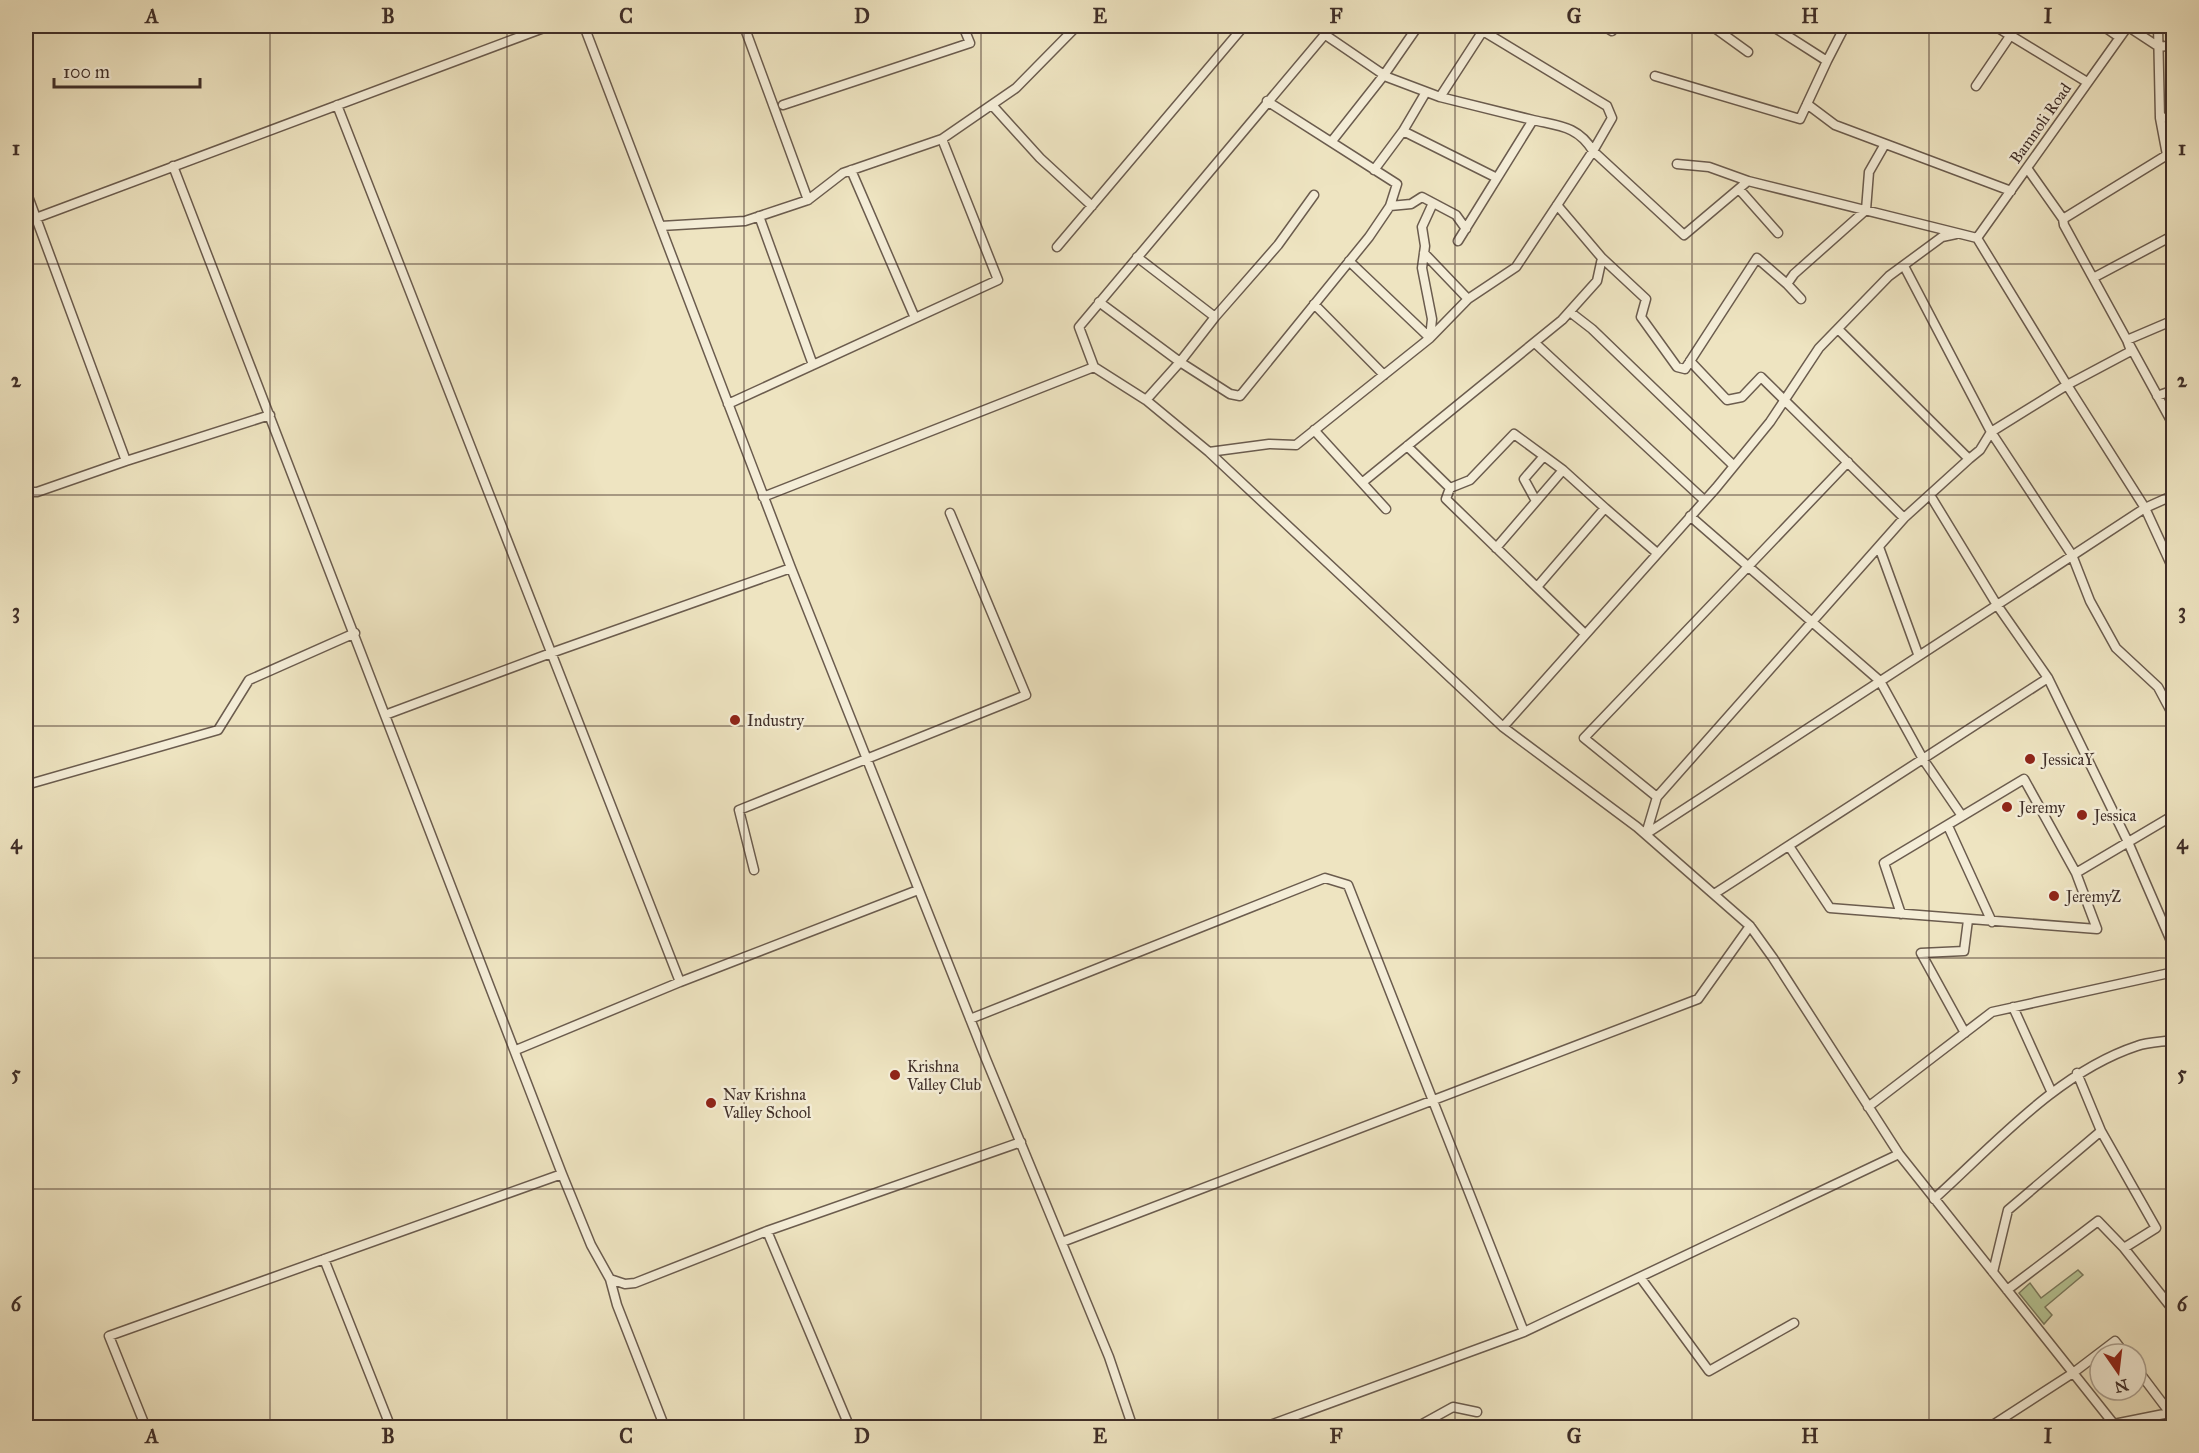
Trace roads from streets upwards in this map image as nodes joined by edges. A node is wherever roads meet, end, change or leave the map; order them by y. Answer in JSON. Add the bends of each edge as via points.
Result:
{"nodes":[{"id":1,"x":549,"y":26,"type":"edge"},
{"id":2,"x":584,"y":26,"type":"edge"},
{"id":3,"x":744,"y":26,"type":"edge"},
{"id":4,"x":963,"y":26,"type":"edge"},
{"id":5,"x":1077,"y":26,"type":"edge"},
{"id":6,"x":1244,"y":26,"type":"edge"},
{"id":7,"x":1332,"y":26,"type":"edge"},
{"id":8,"x":1418,"y":26,"type":"edge"},
{"id":9,"x":1604,"y":26,"type":"edge"},
{"id":10,"x":1712,"y":26,"type":"edge"},
{"id":11,"x":1772,"y":26,"type":"edge"},
{"id":12,"x":1845,"y":26,"type":"edge"},
{"id":13,"x":1995,"y":26,"type":"edge"},
{"id":14,"x":2103,"y":26,"type":"edge"},
{"id":15,"x":2128,"y":26,"type":"edge"},
{"id":16,"x":2158,"y":26,"type":"edge"},
{"id":17,"x":1484,"y":28,"type":"edge"},
{"id":18,"x":1612,"y":31,"type":"dead end"},
{"id":19,"x":1324,"y":34,"type":"junction"},
{"id":20,"x":2010,"y":36,"type":"junction"},
{"id":21,"x":2119,"y":38,"type":"junction"},
{"id":22,"x":2174,"y":45,"type":"edge"},
{"id":23,"x":2159,"y":47,"type":"junction"},
{"id":24,"x":1748,"y":52,"type":"dead end"},
{"id":25,"x":1827,"y":62,"type":"junction"},
{"id":26,"x":1384,"y":75,"type":"junction"},
{"id":27,"x":1654,"y":76,"type":"dead end"},
{"id":28,"x":2087,"y":82,"type":"junction"},
{"id":29,"x":1976,"y":86,"type":"dead end"},
{"id":30,"x":1426,"y":92,"type":"junction"},
{"id":31,"x":1440,"y":97,"type":"junction"},
{"id":32,"x":1267,"y":101,"type":"junction"},
{"id":33,"x":1807,"y":104,"type":"junction"},
{"id":34,"x":337,"y":105,"type":"junction"},
{"id":35,"x":783,"y":105,"type":"dead end"},
{"id":36,"x":992,"y":105,"type":"junction"},
{"id":37,"x":2174,"y":117,"type":"edge"},
{"id":38,"x":2160,"y":118,"type":"junction"},
{"id":39,"x":1533,"y":120,"type":"junction"},
{"id":40,"x":1403,"y":131,"type":"junction"},
{"id":41,"x":942,"y":139,"type":"junction"},
{"id":42,"x":1332,"y":141,"type":"junction"},
{"id":43,"x":1885,"y":144,"type":"junction"},
{"id":44,"x":1593,"y":152,"type":"junction"},
{"id":45,"x":2163,"y":157,"type":"junction"},
{"id":46,"x":1677,"y":164,"type":"dead end"},
{"id":47,"x":2174,"y":164,"type":"edge"},
{"id":48,"x":174,"y":166,"type":"junction"},
{"id":49,"x":2027,"y":168,"type":"junction"},
{"id":50,"x":851,"y":170,"type":"junction"},
{"id":51,"x":1374,"y":170,"type":"junction"},
{"id":52,"x":1497,"y":178,"type":"junction"},
{"id":53,"x":1748,"y":181,"type":"junction"},
{"id":54,"x":1739,"y":189,"type":"junction"},
{"id":55,"x":26,"y":191,"type":"edge"},
{"id":56,"x":2011,"y":191,"type":"junction"},
{"id":57,"x":1314,"y":195,"type":"dead end"},
{"id":58,"x":808,"y":200,"type":"junction"},
{"id":59,"x":1433,"y":203,"type":"junction"},
{"id":60,"x":1557,"y":205,"type":"junction"},
{"id":61,"x":1092,"y":206,"type":"junction"},
{"id":62,"x":1390,"y":206,"type":"junction"},
{"id":63,"x":1866,"y":210,"type":"junction"},
{"id":64,"x":759,"y":216,"type":"junction"},
{"id":65,"x":36,"y":218,"type":"junction"},
{"id":66,"x":2063,"y":219,"type":"junction"},
{"id":67,"x":661,"y":226,"type":"junction"},
{"id":68,"x":1466,"y":229,"type":"junction"},
{"id":69,"x":1778,"y":233,"type":"dead end"},
{"id":70,"x":1960,"y":233,"type":"junction"},
{"id":71,"x":2174,"y":235,"type":"edge"},
{"id":72,"x":1977,"y":237,"type":"junction"},
{"id":73,"x":1458,"y":241,"type":"dead end"},
{"id":74,"x":1057,"y":247,"type":"dead end"},
{"id":75,"x":1424,"y":253,"type":"junction"},
{"id":76,"x":1137,"y":257,"type":"junction"},
{"id":77,"x":1602,"y":258,"type":"junction"},
{"id":78,"x":1349,"y":261,"type":"junction"},
{"id":79,"x":1904,"y":266,"type":"junction"},
{"id":80,"x":2093,"y":278,"type":"junction"},
{"id":81,"x":1787,"y":284,"type":"junction"},
{"id":82,"x":1468,"y":299,"type":"junction"},
{"id":83,"x":1801,"y":299,"type":"dead end"},
{"id":84,"x":1099,"y":302,"type":"junction"},
{"id":85,"x":1314,"y":304,"type":"junction"},
{"id":86,"x":1570,"y":312,"type":"junction"},
{"id":87,"x":1215,"y":317,"type":"junction"},
{"id":88,"x":915,"y":318,"type":"junction"},
{"id":89,"x":2174,"y":320,"type":"edge"},
{"id":90,"x":1838,"y":329,"type":"junction"},
{"id":91,"x":1430,"y":338,"type":"junction"},
{"id":92,"x":2127,"y":340,"type":"junction"},
{"id":93,"x":1535,"y":342,"type":"junction"},
{"id":94,"x":1690,"y":361,"type":"junction"},
{"id":95,"x":1180,"y":362,"type":"junction"},
{"id":96,"x":813,"y":365,"type":"junction"},
{"id":97,"x":1094,"y":367,"type":"junction"},
{"id":98,"x":1384,"y":375,"type":"junction"},
{"id":99,"x":2067,"y":385,"type":"junction"},
{"id":100,"x":2174,"y":390,"type":"edge"},
{"id":101,"x":2157,"y":396,"type":"junction"},
{"id":102,"x":1784,"y":399,"type":"junction"},
{"id":103,"x":1146,"y":400,"type":"junction"},
{"id":104,"x":728,"y":404,"type":"junction"},
{"id":105,"x":270,"y":415,"type":"junction"},
{"id":106,"x":2174,"y":426,"type":"edge"},
{"id":107,"x":1314,"y":430,"type":"junction"},
{"id":108,"x":1991,"y":432,"type":"junction"},
{"id":109,"x":1407,"y":446,"type":"junction"},
{"id":110,"x":1209,"y":452,"type":"junction"},
{"id":111,"x":1544,"y":456,"type":"junction"},
{"id":112,"x":1969,"y":459,"type":"junction"},
{"id":113,"x":126,"y":461,"type":"junction"},
{"id":114,"x":1848,"y":462,"type":"junction"},
{"id":115,"x":1733,"y":465,"type":"junction"},
{"id":116,"x":1563,"y":470,"type":"junction"},
{"id":117,"x":1363,"y":482,"type":"junction"},
{"id":118,"x":1450,"y":488,"type":"junction"},
{"id":119,"x":26,"y":492,"type":"edge"},
{"id":120,"x":1930,"y":495,"type":"junction"},
{"id":121,"x":2174,"y":495,"type":"edge"},
{"id":122,"x":763,"y":496,"type":"junction"},
{"id":123,"x":1536,"y":501,"type":"junction"},
{"id":124,"x":1704,"y":501,"type":"junction"},
{"id":125,"x":1605,"y":508,"type":"junction"},
{"id":126,"x":2145,"y":508,"type":"junction"},
{"id":127,"x":1386,"y":509,"type":"dead end"},
{"id":128,"x":951,"y":513,"type":"dead end"},
{"id":129,"x":1690,"y":516,"type":"junction"},
{"id":130,"x":1904,"y":518,"type":"junction"},
{"id":131,"x":1879,"y":547,"type":"junction"},
{"id":132,"x":1496,"y":548,"type":"junction"},
{"id":133,"x":1657,"y":553,"type":"junction"},
{"id":134,"x":2072,"y":555,"type":"junction"},
{"id":135,"x":1748,"y":565,"type":"junction"},
{"id":136,"x":790,"y":568,"type":"junction"},
{"id":137,"x":2174,"y":571,"type":"edge"},
{"id":138,"x":1537,"y":587,"type":"junction"},
{"id":139,"x":1997,"y":604,"type":"junction"},
{"id":140,"x":1813,"y":621,"type":"junction"},
{"id":141,"x":355,"y":633,"type":"junction"},
{"id":142,"x":1585,"y":634,"type":"junction"},
{"id":143,"x":551,"y":653,"type":"junction"},
{"id":144,"x":1918,"y":654,"type":"junction"},
{"id":145,"x":2048,"y":678,"type":"junction"},
{"id":146,"x":1880,"y":681,"type":"junction"},
{"id":147,"x":385,"y":715,"type":"junction"},
{"id":148,"x":2174,"y":717,"type":"edge"},
{"id":149,"x":1503,"y":727,"type":"junction"},
{"id":150,"x":866,"y":758,"type":"junction"},
{"id":151,"x":1923,"y":759,"type":"junction"},
{"id":152,"x":26,"y":784,"type":"edge"},
{"id":153,"x":1657,"y":797,"type":"junction"},
{"id":154,"x":2174,"y":815,"type":"edge"},
{"id":155,"x":1962,"y":816,"type":"junction"},
{"id":156,"x":1948,"y":826,"type":"junction"},
{"id":157,"x":1646,"y":834,"type":"junction"},
{"id":158,"x":2128,"y":842,"type":"junction"},
{"id":159,"x":1789,"y":846,"type":"junction"},
{"id":160,"x":754,"y":870,"type":"dead end"},
{"id":161,"x":2076,"y":873,"type":"junction"},
{"id":162,"x":918,"y":890,"type":"junction"},
{"id":163,"x":1714,"y":894,"type":"junction"},
{"id":164,"x":1901,"y":914,"type":"junction"},
{"id":165,"x":1968,"y":920,"type":"junction"},
{"id":166,"x":1992,"y":922,"type":"junction"},
{"id":167,"x":1750,"y":926,"type":"junction"},
{"id":168,"x":2174,"y":948,"type":"edge"},
{"id":169,"x":2174,"y":972,"type":"edge"},
{"id":170,"x":680,"y":982,"type":"junction"},
{"id":171,"x":2013,"y":1007,"type":"junction"},
{"id":172,"x":970,"y":1019,"type":"junction"},
{"id":173,"x":1965,"y":1033,"type":"junction"},
{"id":174,"x":2174,"y":1040,"type":"edge"},
{"id":175,"x":516,"y":1050,"type":"junction"},
{"id":176,"x":2077,"y":1073,"type":"junction"},
{"id":177,"x":2052,"y":1093,"type":"junction"},
{"id":178,"x":1433,"y":1101,"type":"junction"},
{"id":179,"x":1868,"y":1107,"type":"junction"},
{"id":180,"x":2101,"y":1131,"type":"junction"},
{"id":181,"x":1021,"y":1142,"type":"junction"},
{"id":182,"x":1899,"y":1154,"type":"junction"},
{"id":183,"x":562,"y":1174,"type":"junction"},
{"id":184,"x":1934,"y":1199,"type":"junction"},
{"id":185,"x":766,"y":1231,"type":"junction"},
{"id":186,"x":1062,"y":1242,"type":"junction"},
{"id":187,"x":2124,"y":1248,"type":"junction"},
{"id":188,"x":324,"y":1260,"type":"junction"},
{"id":189,"x":1993,"y":1272,"type":"junction"},
{"id":190,"x":1640,"y":1277,"type":"junction"},
{"id":191,"x":610,"y":1279,"type":"junction"},
{"id":192,"x":2007,"y":1290,"type":"junction"},
{"id":193,"x":2174,"y":1311,"type":"edge"},
{"id":194,"x":1794,"y":1323,"type":"dead end"},
{"id":195,"x":1524,"y":1332,"type":"junction"},
{"id":196,"x":2088,"y":1362,"type":"edge"},
{"id":197,"x":2073,"y":1373,"type":"junction"},
{"id":198,"x":2148,"y":1383,"type":"edge"},
{"id":199,"x":1477,"y":1412,"type":"dead end"},
{"id":200,"x":2172,"y":1412,"type":"edge"},
{"id":201,"x":2115,"y":1426,"type":"edge"},
{"id":202,"x":146,"y":1428,"type":"edge"},
{"id":203,"x":391,"y":1428,"type":"edge"},
{"id":204,"x":665,"y":1428,"type":"edge"},
{"id":205,"x":850,"y":1428,"type":"edge"},
{"id":206,"x":1133,"y":1428,"type":"edge"},
{"id":207,"x":1262,"y":1428,"type":"edge"},
{"id":208,"x":1415,"y":1428,"type":"edge"},
{"id":209,"x":1988,"y":1428,"type":"edge"}],
"edges":[{"from":1,"to":34,"type":"street"},
{"from":2,"to":67,"type":"street"},
{"from":3,"to":58,"type":"street"},
{"from":4,"to":35,"type":"street","via":[[970,43]]},
{"from":5,"to":36,"type":"street","via":[[1016,88]]},
{"from":6,"to":61,"type":"street"},
{"from":7,"to":19,"type":"street"},
{"from":8,"to":26,"type":"street"},
{"from":9,"to":18,"type":"street"},
{"from":10,"to":24,"type":"street"},
{"from":11,"to":25,"type":"street"},
{"from":12,"to":25,"type":"street"},
{"from":13,"to":20,"type":"street"},
{"from":14,"to":21,"type":"street"},
{"from":15,"to":21,"type":"street","name":"Bamnoli Road"},
{"from":15,"to":23,"type":"street"},
{"from":16,"to":23,"type":"street"},
{"from":17,"to":31,"type":"street"},
{"from":17,"to":44,"type":"street","via":[[1607,106],[1612,118]]},
{"from":19,"to":26,"type":"street"},
{"from":19,"to":32,"type":"street"},
{"from":20,"to":28,"type":"street"},
{"from":20,"to":29,"type":"street"},
{"from":21,"to":28,"type":"street","name":"Bamnoli Road"},
{"from":22,"to":23,"type":"street"},
{"from":23,"to":38,"type":"street"},
{"from":25,"to":33,"type":"street"},
{"from":26,"to":30,"type":"street"},
{"from":26,"to":42,"type":"street"},
{"from":27,"to":33,"type":"street","via":[[1800,119]]},
{"from":28,"to":49,"type":"street","name":"Bamnoli Road"},
{"from":30,"to":31,"type":"street"},
{"from":30,"to":40,"type":"street"},
{"from":31,"to":39,"type":"street"},
{"from":32,"to":42,"type":"street"},
{"from":32,"to":76,"type":"street"},
{"from":33,"to":43,"type":"street","via":[[1835,125]]},
{"from":34,"to":48,"type":"street"},
{"from":34,"to":143,"type":"street"},
{"from":36,"to":41,"type":"street"},
{"from":36,"to":61,"type":"street","via":[[1040,158]]},
{"from":37,"to":38,"type":"street"},
{"from":38,"to":45,"type":"street","via":[[2167,155]]},
{"from":39,"to":44,"type":"street","via":[[1571,128]]},
{"from":39,"to":52,"type":"street"},
{"from":40,"to":51,"type":"street"},
{"from":40,"to":52,"type":"street"},
{"from":41,"to":50,"type":"street"},
{"from":41,"to":88,"type":"street","via":[[998,280]]},
{"from":42,"to":51,"type":"street"},
{"from":43,"to":56,"type":"street"},
{"from":43,"to":63,"type":"street","via":[[1869,172]]},
{"from":44,"to":54,"type":"street","via":[[1683,236]]},
{"from":44,"to":60,"type":"street"},
{"from":45,"to":47,"type":"street"},
{"from":45,"to":66,"type":"street"},
{"from":46,"to":53,"type":"street","via":[[1709,167]]},
{"from":48,"to":65,"type":"street"},
{"from":48,"to":105,"type":"street"},
{"from":49,"to":56,"type":"street","name":"Bamnoli Road"},
{"from":49,"to":66,"type":"street"},
{"from":50,"to":58,"type":"street"},
{"from":50,"to":88,"type":"street"},
{"from":51,"to":62,"type":"street","via":[[1396,184]]},
{"from":52,"to":68,"type":"street"},
{"from":53,"to":54,"type":"street"},
{"from":53,"to":63,"type":"street"},
{"from":54,"to":69,"type":"street"},
{"from":55,"to":65,"type":"street"},
{"from":56,"to":72,"type":"street","name":"Bamnoli Road"},
{"from":57,"to":87,"type":"street","via":[[1278,245]]},
{"from":58,"to":64,"type":"street"},
{"from":59,"to":62,"type":"street","via":[[1422,197],[1411,204]]},
{"from":59,"to":68,"type":"street","via":[[1456,215]]},
{"from":59,"to":75,"type":"street","via":[[1422,228]]},
{"from":60,"to":77,"type":"street"},
{"from":60,"to":82,"type":"street","via":[[1516,267]]},
{"from":61,"to":74,"type":"street"},
{"from":62,"to":78,"type":"street"},
{"from":63,"to":70,"type":"street"},
{"from":63,"to":81,"type":"street"},
{"from":64,"to":67,"type":"street","via":[[745,221]]},
{"from":64,"to":96,"type":"street"},
{"from":65,"to":113,"type":"street"},
{"from":66,"to":80,"type":"street"},
{"from":67,"to":104,"type":"street"},
{"from":68,"to":73,"type":"street"},
{"from":70,"to":72,"type":"street"},
{"from":70,"to":79,"type":"street","via":[[1942,237]]},
{"from":71,"to":80,"type":"street"},
{"from":72,"to":99,"type":"street"},
{"from":75,"to":82,"type":"street"},
{"from":75,"to":91,"type":"street","via":[[1422,268],[1432,319]]},
{"from":76,"to":84,"type":"street"},
{"from":76,"to":87,"type":"street"},
{"from":77,"to":86,"type":"street","via":[[1597,281]]},
{"from":77,"to":94,"type":"street","via":[[1646,299],[1641,316],[1677,367],[1685,369]]},
{"from":78,"to":85,"type":"street"},
{"from":78,"to":91,"type":"street"},
{"from":79,"to":90,"type":"street","via":[[1889,276]]},
{"from":79,"to":108,"type":"street"},
{"from":80,"to":92,"type":"street"},
{"from":81,"to":83,"type":"street"},
{"from":81,"to":94,"type":"street","via":[[1757,258]]},
{"from":82,"to":91,"type":"street"},
{"from":84,"to":95,"type":"street"},
{"from":84,"to":97,"type":"street","via":[[1079,327]]},
{"from":85,"to":95,"type":"street","via":[[1240,396],[1230,394]]},
{"from":85,"to":98,"type":"street"},
{"from":86,"to":93,"type":"street"},
{"from":86,"to":115,"type":"street"},
{"from":87,"to":95,"type":"street"},
{"from":88,"to":96,"type":"street"},
{"from":89,"to":92,"type":"street"},
{"from":90,"to":102,"type":"street","via":[[1819,348]]},
{"from":90,"to":112,"type":"street"},
{"from":91,"to":98,"type":"street"},
{"from":92,"to":99,"type":"street","via":[[2132,351]]},
{"from":92,"to":101,"type":"street"},
{"from":93,"to":109,"type":"street"},
{"from":93,"to":124,"type":"street"},
{"from":94,"to":102,"type":"street","via":[[1727,400],[1742,397],[1761,377]]},
{"from":95,"to":103,"type":"street"},
{"from":96,"to":104,"type":"street"},
{"from":97,"to":103,"type":"street"},
{"from":97,"to":122,"type":"street"},
{"from":98,"to":107,"type":"street"},
{"from":99,"to":108,"type":"street"},
{"from":99,"to":126,"type":"street"},
{"from":100,"to":101,"type":"street"},
{"from":101,"to":106,"type":"street"},
{"from":102,"to":114,"type":"street"},
{"from":102,"to":115,"type":"street"},
{"from":103,"to":110,"type":"street"},
{"from":104,"to":122,"type":"street"},
{"from":105,"to":113,"type":"street"},
{"from":105,"to":141,"type":"street"},
{"from":107,"to":110,"type":"street","via":[[1296,445],[1269,444]]},
{"from":107,"to":117,"type":"street"},
{"from":108,"to":112,"type":"street"},
{"from":108,"to":134,"type":"street"},
{"from":109,"to":117,"type":"street"},
{"from":109,"to":118,"type":"street"},
{"from":110,"to":149,"type":"street"},
{"from":111,"to":116,"type":"street"},
{"from":111,"to":118,"type":"street","via":[[1514,434],[1470,480]]},
{"from":111,"to":123,"type":"street","via":[[1524,479]]},
{"from":112,"to":120,"type":"street"},
{"from":113,"to":119,"type":"street"},
{"from":114,"to":130,"type":"street"},
{"from":114,"to":135,"type":"street"},
{"from":115,"to":124,"type":"street"},
{"from":116,"to":123,"type":"street"},
{"from":116,"to":125,"type":"street"},
{"from":117,"to":127,"type":"street"},
{"from":118,"to":132,"type":"street","via":[[1446,499]]},
{"from":120,"to":130,"type":"street"},
{"from":120,"to":139,"type":"street"},
{"from":121,"to":126,"type":"street"},
{"from":122,"to":136,"type":"street"},
{"from":123,"to":132,"type":"street"},
{"from":124,"to":129,"type":"street"},
{"from":125,"to":133,"type":"street"},
{"from":125,"to":138,"type":"street"},
{"from":126,"to":134,"type":"street"},
{"from":126,"to":137,"type":"street"},
{"from":128,"to":150,"type":"street","via":[[1026,695]]},
{"from":129,"to":133,"type":"street"},
{"from":129,"to":135,"type":"street"},
{"from":130,"to":131,"type":"street"},
{"from":131,"to":140,"type":"street"},
{"from":131,"to":144,"type":"street"},
{"from":132,"to":138,"type":"street"},
{"from":133,"to":142,"type":"street"},
{"from":134,"to":139,"type":"street"},
{"from":134,"to":148,"type":"street","via":[[2090,601],[2116,648],[2158,687]]},
{"from":135,"to":140,"type":"street"},
{"from":135,"to":153,"type":"street","via":[[1584,738]]},
{"from":136,"to":143,"type":"street"},
{"from":136,"to":150,"type":"street"},
{"from":138,"to":142,"type":"street"},
{"from":139,"to":144,"type":"street"},
{"from":139,"to":145,"type":"street"},
{"from":140,"to":146,"type":"street"},
{"from":140,"to":153,"type":"street"},
{"from":141,"to":147,"type":"street"},
{"from":141,"to":152,"type":"street","via":[[249,680],[218,730]]},
{"from":142,"to":149,"type":"street"},
{"from":143,"to":147,"type":"street"},
{"from":143,"to":170,"type":"street"},
{"from":144,"to":146,"type":"street"},
{"from":145,"to":151,"type":"street"},
{"from":145,"to":158,"type":"street"},
{"from":146,"to":151,"type":"street"},
{"from":146,"to":157,"type":"street"},
{"from":147,"to":175,"type":"street"},
{"from":149,"to":157,"type":"street"},
{"from":150,"to":160,"type":"street","via":[[739,810]]},
{"from":150,"to":162,"type":"street"},
{"from":151,"to":155,"type":"street"},
{"from":151,"to":159,"type":"street"},
{"from":153,"to":157,"type":"street"},
{"from":154,"to":158,"type":"street"},
{"from":155,"to":156,"type":"street"},
{"from":155,"to":161,"type":"street","via":[[2024,779]]},
{"from":156,"to":164,"type":"street","via":[[1884,863]]},
{"from":156,"to":166,"type":"street"},
{"from":157,"to":163,"type":"street"},
{"from":158,"to":161,"type":"street"},
{"from":158,"to":168,"type":"street"},
{"from":159,"to":163,"type":"street"},
{"from":159,"to":164,"type":"street","via":[[1830,908]]},
{"from":161,"to":166,"type":"street","via":[[2097,929]]},
{"from":162,"to":170,"type":"street"},
{"from":162,"to":172,"type":"street"},
{"from":163,"to":167,"type":"street"},
{"from":164,"to":165,"type":"street"},
{"from":165,"to":166,"type":"street"},
{"from":165,"to":173,"type":"street","via":[[1964,951],[1920,953]]},
{"from":167,"to":178,"type":"street","via":[[1698,999]]},
{"from":167,"to":179,"type":"street"},
{"from":169,"to":171,"type":"street"},
{"from":170,"to":175,"type":"street"},
{"from":171,"to":173,"type":"street","via":[[1992,1012]]},
{"from":171,"to":177,"type":"street"},
{"from":172,"to":178,"type":"street","via":[[1325,878],[1348,885]]},
{"from":172,"to":181,"type":"street"},
{"from":173,"to":179,"type":"street"},
{"from":174,"to":176,"type":"street","via":[[2138,1045]]},
{"from":175,"to":183,"type":"street"},
{"from":176,"to":177,"type":"street"},
{"from":176,"to":180,"type":"street"},
{"from":177,"to":184,"type":"street"},
{"from":178,"to":186,"type":"street"},
{"from":178,"to":195,"type":"street"},
{"from":179,"to":182,"type":"street"},
{"from":180,"to":187,"type":"street","via":[[2156,1228]]},
{"from":180,"to":189,"type":"street","via":[[2008,1210]]},
{"from":181,"to":185,"type":"street"},
{"from":181,"to":186,"type":"street"},
{"from":182,"to":184,"type":"street"},
{"from":182,"to":190,"type":"street"},
{"from":183,"to":188,"type":"street"},
{"from":183,"to":191,"type":"street","via":[[591,1245]]},
{"from":184,"to":189,"type":"street"},
{"from":185,"to":191,"type":"street","via":[[635,1283]]},
{"from":185,"to":205,"type":"street"},
{"from":186,"to":206,"type":"street"},
{"from":187,"to":192,"type":"street","via":[[2098,1221]]},
{"from":187,"to":193,"type":"street"},
{"from":188,"to":202,"type":"street","via":[[109,1336]]},
{"from":188,"to":203,"type":"street"},
{"from":189,"to":192,"type":"street"},
{"from":190,"to":194,"type":"street","via":[[1709,1371]]},
{"from":190,"to":195,"type":"street"},
{"from":191,"to":204,"type":"street"},
{"from":192,"to":197,"type":"street"},
{"from":195,"to":207,"type":"street"},
{"from":196,"to":197,"type":"street"},
{"from":197,"to":201,"type":"street"},
{"from":197,"to":209,"type":"street"},
{"from":198,"to":200,"type":"street"},
{"from":199,"to":208,"type":"street","via":[[1453,1407]]},
{"from":200,"to":201,"type":"street"}]}
